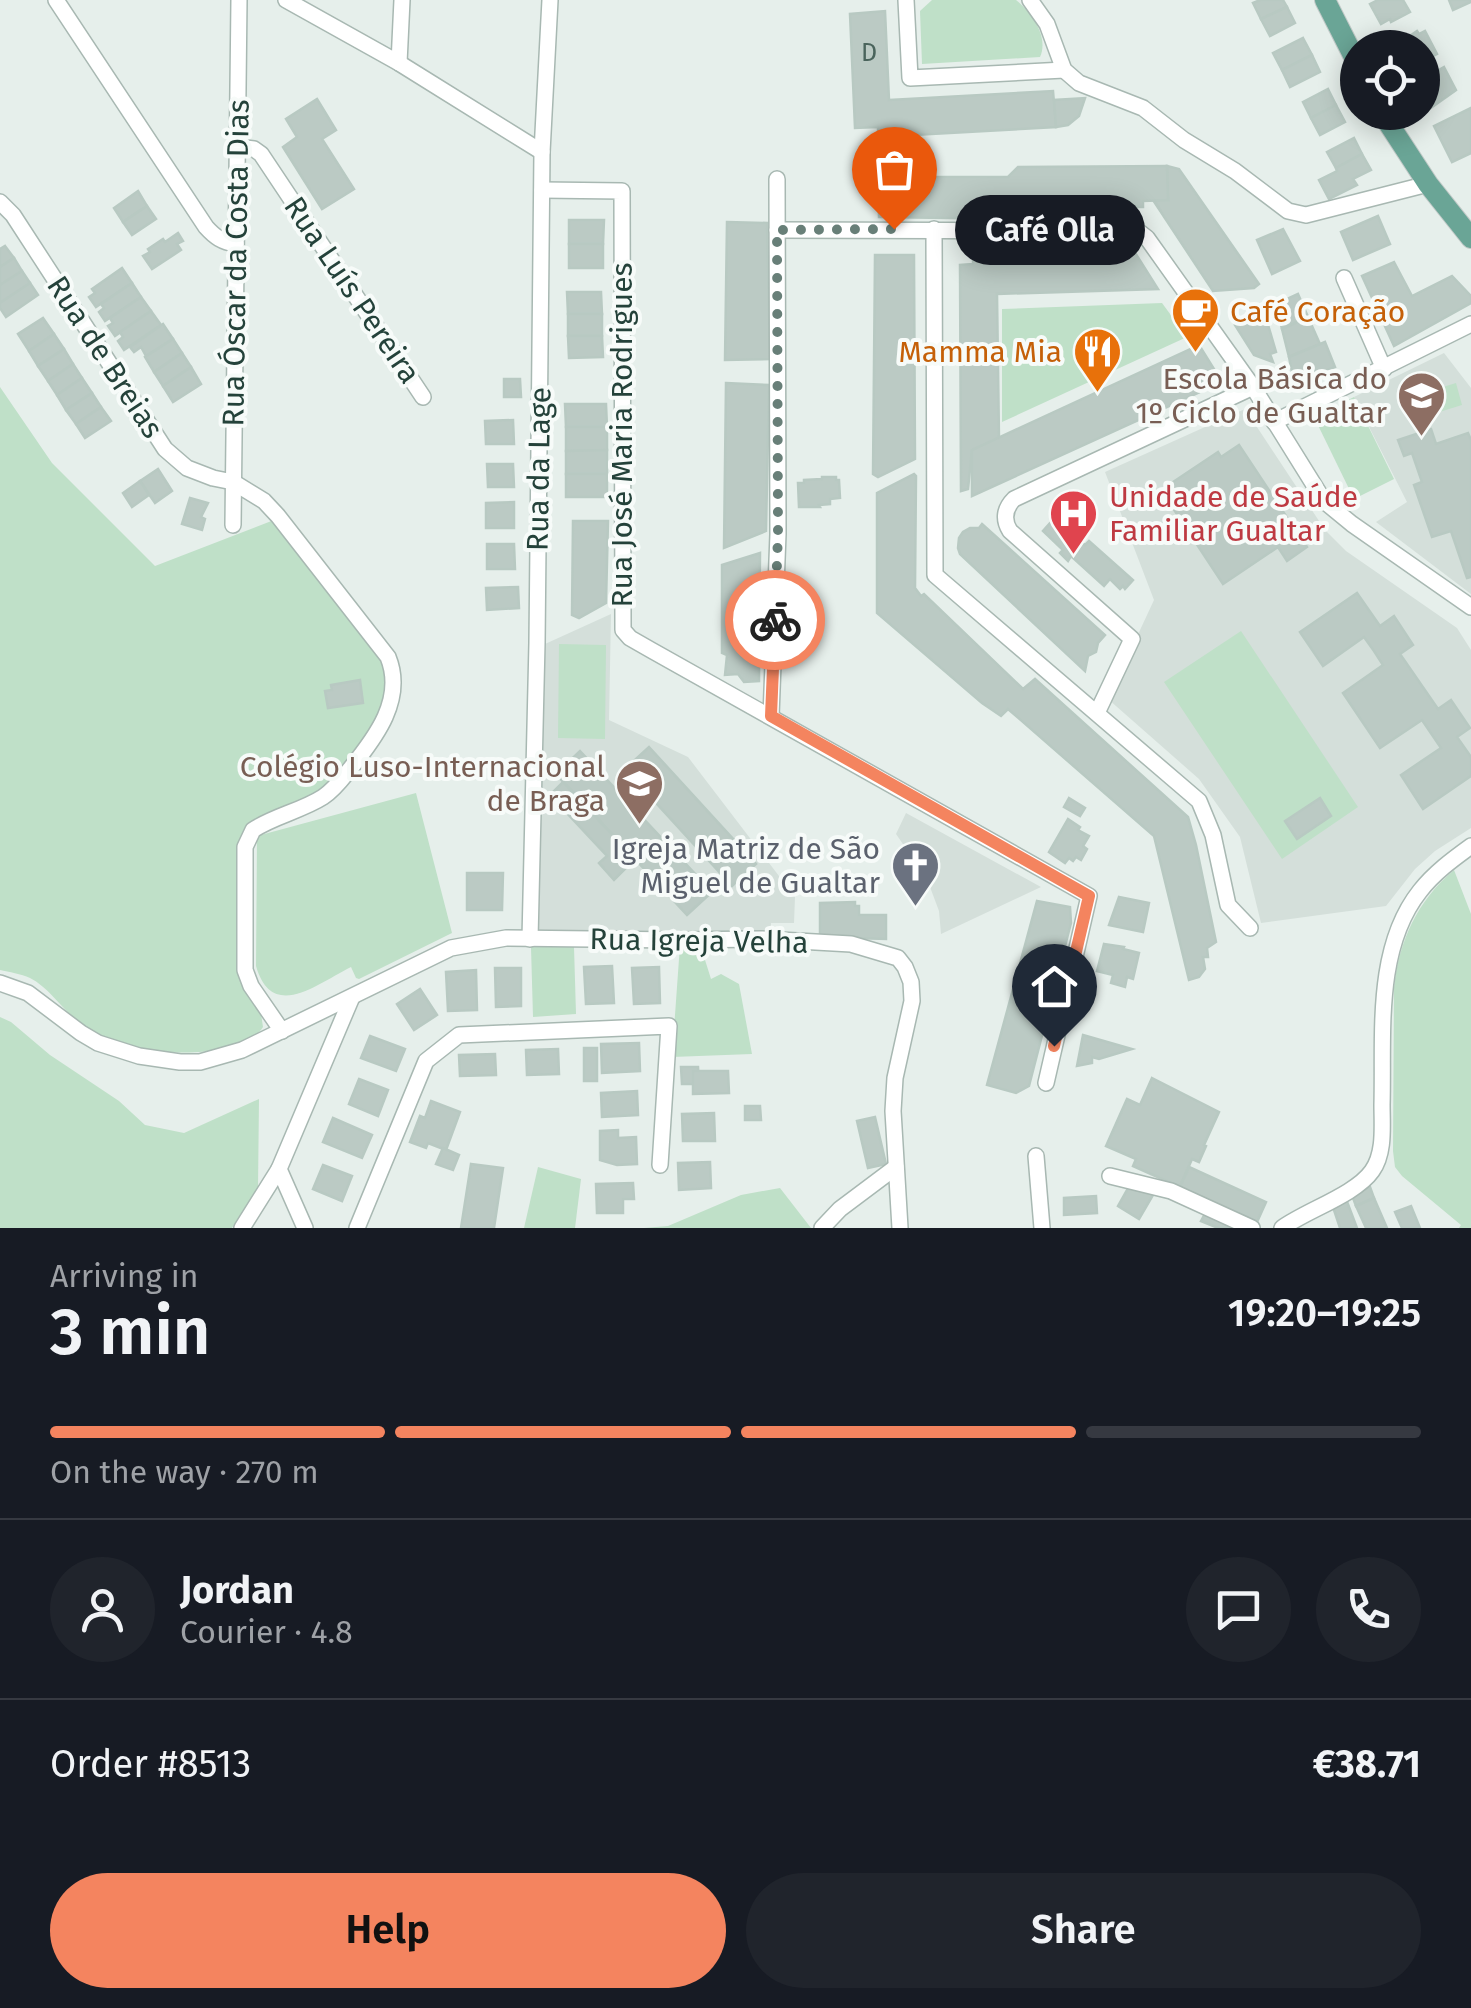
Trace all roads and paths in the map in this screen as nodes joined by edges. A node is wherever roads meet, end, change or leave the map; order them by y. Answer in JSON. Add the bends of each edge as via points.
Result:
{"nodes":[{"id":1,"x":56,"y":0,"type":"edge"},
{"id":2,"x":239,"y":0,"type":"edge"},
{"id":3,"x":286,"y":0,"type":"edge"},
{"id":4,"x":402,"y":0,"type":"edge"},
{"id":5,"x":550,"y":0,"type":"edge"},
{"id":6,"x":906,"y":0,"type":"edge"},
{"id":7,"x":1030,"y":0,"type":"edge"},
{"id":8,"x":1325,"y":0,"type":"edge"},
{"id":9,"x":1340,"y":30,"type":"edge"},
{"id":10,"x":399,"y":63,"type":"junction"},
{"id":11,"x":1064,"y":70,"type":"junction"},
{"id":12,"x":1394,"y":130,"type":"edge"},
{"id":13,"x":237,"y":147,"type":"junction"},
{"id":14,"x":542,"y":152,"type":"junction"},
{"id":15,"x":777,"y":179,"type":"dead end"},
{"id":16,"x":1428,"y":184,"type":"junction"},
{"id":17,"x":542,"y":190,"type":"junction"},
{"id":18,"x":0,"y":202,"type":"edge"},
{"id":19,"x":934,"y":229,"type":"junction"},
{"id":20,"x":777,"y":230,"type":"junction"},
{"id":21,"x":1471,"y":238,"type":"edge"},
{"id":22,"x":236,"y":244,"type":"junction"},
{"id":23,"x":1344,"y":278,"type":"dead end"},
{"id":24,"x":1471,"y":324,"type":"edge"},
{"id":25,"x":1384,"y":369,"type":"junction"},
{"id":26,"x":1253,"y":387,"type":"junction"},
{"id":27,"x":423,"y":397,"type":"dead end"},
{"id":28,"x":1274,"y":422,"type":"junction"},
{"id":29,"x":233,"y":482,"type":"junction"},
{"id":30,"x":234,"y":525,"type":"dead end"},
{"id":31,"x":1471,"y":607,"type":"edge"},
{"id":32,"x":1097,"y":713,"type":"junction"},
{"id":33,"x":771,"y":716,"type":"junction"},
{"id":34,"x":1471,"y":846,"type":"edge"},
{"id":35,"x":1250,"y":928,"type":"dead end"},
{"id":36,"x":530,"y":939,"type":"junction"},
{"id":37,"x":0,"y":983,"type":"edge"},
{"id":38,"x":352,"y":997,"type":"junction"},
{"id":39,"x":282,"y":1031,"type":"junction"},
{"id":40,"x":1046,"y":1083,"type":"dead end"},
{"id":41,"x":1036,"y":1156,"type":"dead end"},
{"id":42,"x":660,"y":1165,"type":"dead end"},
{"id":43,"x":896,"y":1167,"type":"junction"},
{"id":44,"x":280,"y":1169,"type":"junction"},
{"id":45,"x":1110,"y":1176,"type":"dead end"},
{"id":46,"x":242,"y":1228,"type":"edge"},
{"id":47,"x":305,"y":1228,"type":"edge"},
{"id":48,"x":357,"y":1228,"type":"edge"},
{"id":49,"x":822,"y":1228,"type":"edge"},
{"id":50,"x":900,"y":1228,"type":"edge"},
{"id":51,"x":1042,"y":1228,"type":"edge"},
{"id":52,"x":1252,"y":1228,"type":"edge"},
{"id":53,"x":1282,"y":1228,"type":"edge"}],
"edges":[{"from":1,"to":22,"type":"street","via":[[206,227]]},
{"from":2,"to":13,"type":"street","name":"Rua Óscar da Costa Dias"},
{"from":3,"to":10,"type":"street"},
{"from":4,"to":10,"type":"street"},
{"from":5,"to":14,"type":"street","name":"Rua da Lage"},
{"from":6,"to":11,"type":"street","via":[[910,78]]},
{"from":7,"to":11,"type":"street"},
{"from":8,"to":9,"type":"main road"},
{"from":10,"to":14,"type":"street"},
{"from":11,"to":16,"type":"street","via":[[1079,83],[1143,108],[1288,211],[1306,214]]},
{"from":12,"to":16,"type":"main road"},
{"from":13,"to":22,"type":"street","name":"Rua Óscar da Costa Dias"},
{"from":13,"to":27,"type":"street","name":"Rua Luís Pereira","via":[[260,154]]},
{"from":14,"to":17,"type":"street","name":"Rua da Lage"},
{"from":15,"to":20,"type":"street"},
{"from":16,"to":21,"type":"main road"},
{"from":17,"to":33,"type":"street","name":"Rua José Maria Rodrigues","via":[[622,190],[623,630]]},
{"from":17,"to":36,"type":"street","name":"Rua da Lage"},
{"from":18,"to":29,"type":"street","name":"Rua de Breias","via":[[165,449],[186,468]]},
{"from":19,"to":20,"type":"street"},
{"from":19,"to":26,"type":"street","via":[[1138,231]]},
{"from":19,"to":32,"type":"street","via":[[934,576]]},
{"from":20,"to":33,"type":"street"},
{"from":22,"to":29,"type":"street","name":"Rua Óscar da Costa Dias"},
{"from":23,"to":25,"type":"street"},
{"from":24,"to":25,"type":"street"},
{"from":25,"to":28,"type":"street"},
{"from":26,"to":28,"type":"street"},
{"from":26,"to":32,"type":"street","via":[[1007,508],[1010,532],[1132,639]]},
{"from":28,"to":31,"type":"street","via":[[1324,501]]},
{"from":29,"to":30,"type":"street","name":"Rua Óscar da Costa Dias"},
{"from":29,"to":39,"type":"street","name":"Rua de Breias","via":[[278,516],[388,657],[394,678],[382,725],[338,783],[308,806],[253,830],[245,847],[246,970]]},
{"from":32,"to":35,"type":"street","via":[[1198,801],[1228,905]]},
{"from":33,"to":40,"type":"street","name":"Rua José Maria Rodrigues","via":[[1089,896]]},
{"from":34,"to":53,"type":"street","via":[[1418,892],[1390,959],[1378,1162],[1356,1186]]},
{"from":36,"to":38,"type":"street","name":"Rua Igreja Velha","via":[[451,948]]},
{"from":36,"to":43,"type":"street","name":"Rua Igreja Velha","via":[[762,939],[851,944],[898,958],[912,1000],[895,1078]]},
{"from":37,"to":39,"type":"street","name":"Rua Igreja Velha","via":[[28,993],[98,1043],[162,1060],[220,1058]]},
{"from":38,"to":39,"type":"street","name":"Rua Igreja Velha"},
{"from":38,"to":44,"type":"street"},
{"from":41,"to":51,"type":"street"},
{"from":42,"to":48,"type":"street","via":[[669,1026],[459,1035],[426,1061]]},
{"from":43,"to":49,"type":"street"},
{"from":43,"to":50,"type":"street"},
{"from":44,"to":46,"type":"street"},
{"from":44,"to":47,"type":"street"},
{"from":45,"to":52,"type":"street","via":[[1171,1191]]}]}
